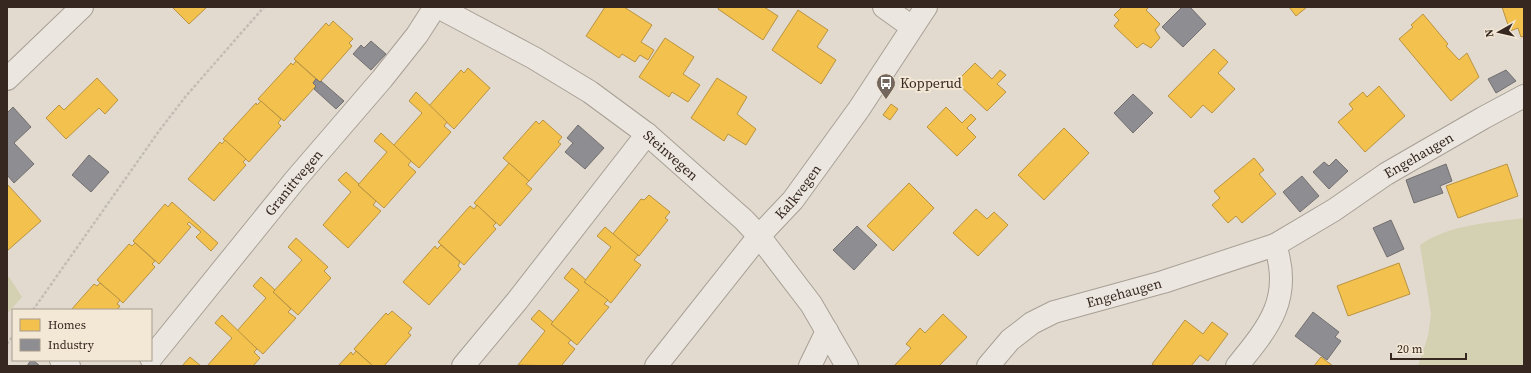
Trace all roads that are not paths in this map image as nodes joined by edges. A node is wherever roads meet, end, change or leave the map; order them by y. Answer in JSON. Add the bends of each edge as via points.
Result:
{"nodes":[{"id":1,"x":82,"y":7,"type":"edge"},
{"id":2,"x":435,"y":7,"type":"edge"},
{"id":3,"x":438,"y":7,"type":"edge"},
{"id":4,"x":884,"y":7,"type":"edge"},
{"id":5,"x":926,"y":7,"type":"edge"},
{"id":6,"x":912,"y":27,"type":"junction"},
{"id":7,"x":7,"y":79,"type":"edge"},
{"id":8,"x":1524,"y":96,"type":"edge"},
{"id":9,"x":647,"y":134,"type":"junction"},
{"id":10,"x":759,"y":236,"type":"junction"},
{"id":11,"x":1275,"y":245,"type":"junction"},
{"id":12,"x":827,"y":331,"type":"junction"},
{"id":13,"x":152,"y":357,"type":"edge"},
{"id":14,"x":463,"y":366,"type":"edge"},
{"id":15,"x":656,"y":366,"type":"edge"},
{"id":16,"x":810,"y":366,"type":"edge"},
{"id":17,"x":847,"y":366,"type":"edge"},
{"id":18,"x":988,"y":366,"type":"edge"},
{"id":19,"x":1237,"y":366,"type":"edge"}],
"edges":[{"from":1,"to":7,"type":"street"},
{"from":2,"to":13,"type":"street","name":"Granittvegen","via":[[418,35]]},
{"from":3,"to":9,"type":"street","name":"Steinvegen","via":[[541,62],[590,92]]},
{"from":4,"to":6,"type":"street"},
{"from":5,"to":6,"type":"street","name":"Kalkvegen"},
{"from":6,"to":10,"type":"street","name":"Kalkvegen","via":[[859,109],[793,200]]},
{"from":8,"to":11,"type":"street","name":"Engehaugen","via":[[1386,174],[1334,210]]},
{"from":9,"to":10,"type":"street","name":"Steinvegen"},
{"from":9,"to":14,"type":"street"},
{"from":10,"to":12,"type":"street","name":"Steinvegen","via":[[811,304]]},
{"from":10,"to":15,"type":"street","name":"Kalkvegen"},
{"from":11,"to":18,"type":"street","name":"Engehaugen","via":[[1163,282],[1054,312],[1032,322],[1010,340]]},
{"from":11,"to":19,"type":"street","via":[[1280,260],[1281,288],[1275,314]]},
{"from":12,"to":16,"type":"street"},
{"from":12,"to":17,"type":"street","name":"Steinvegen"}]}
